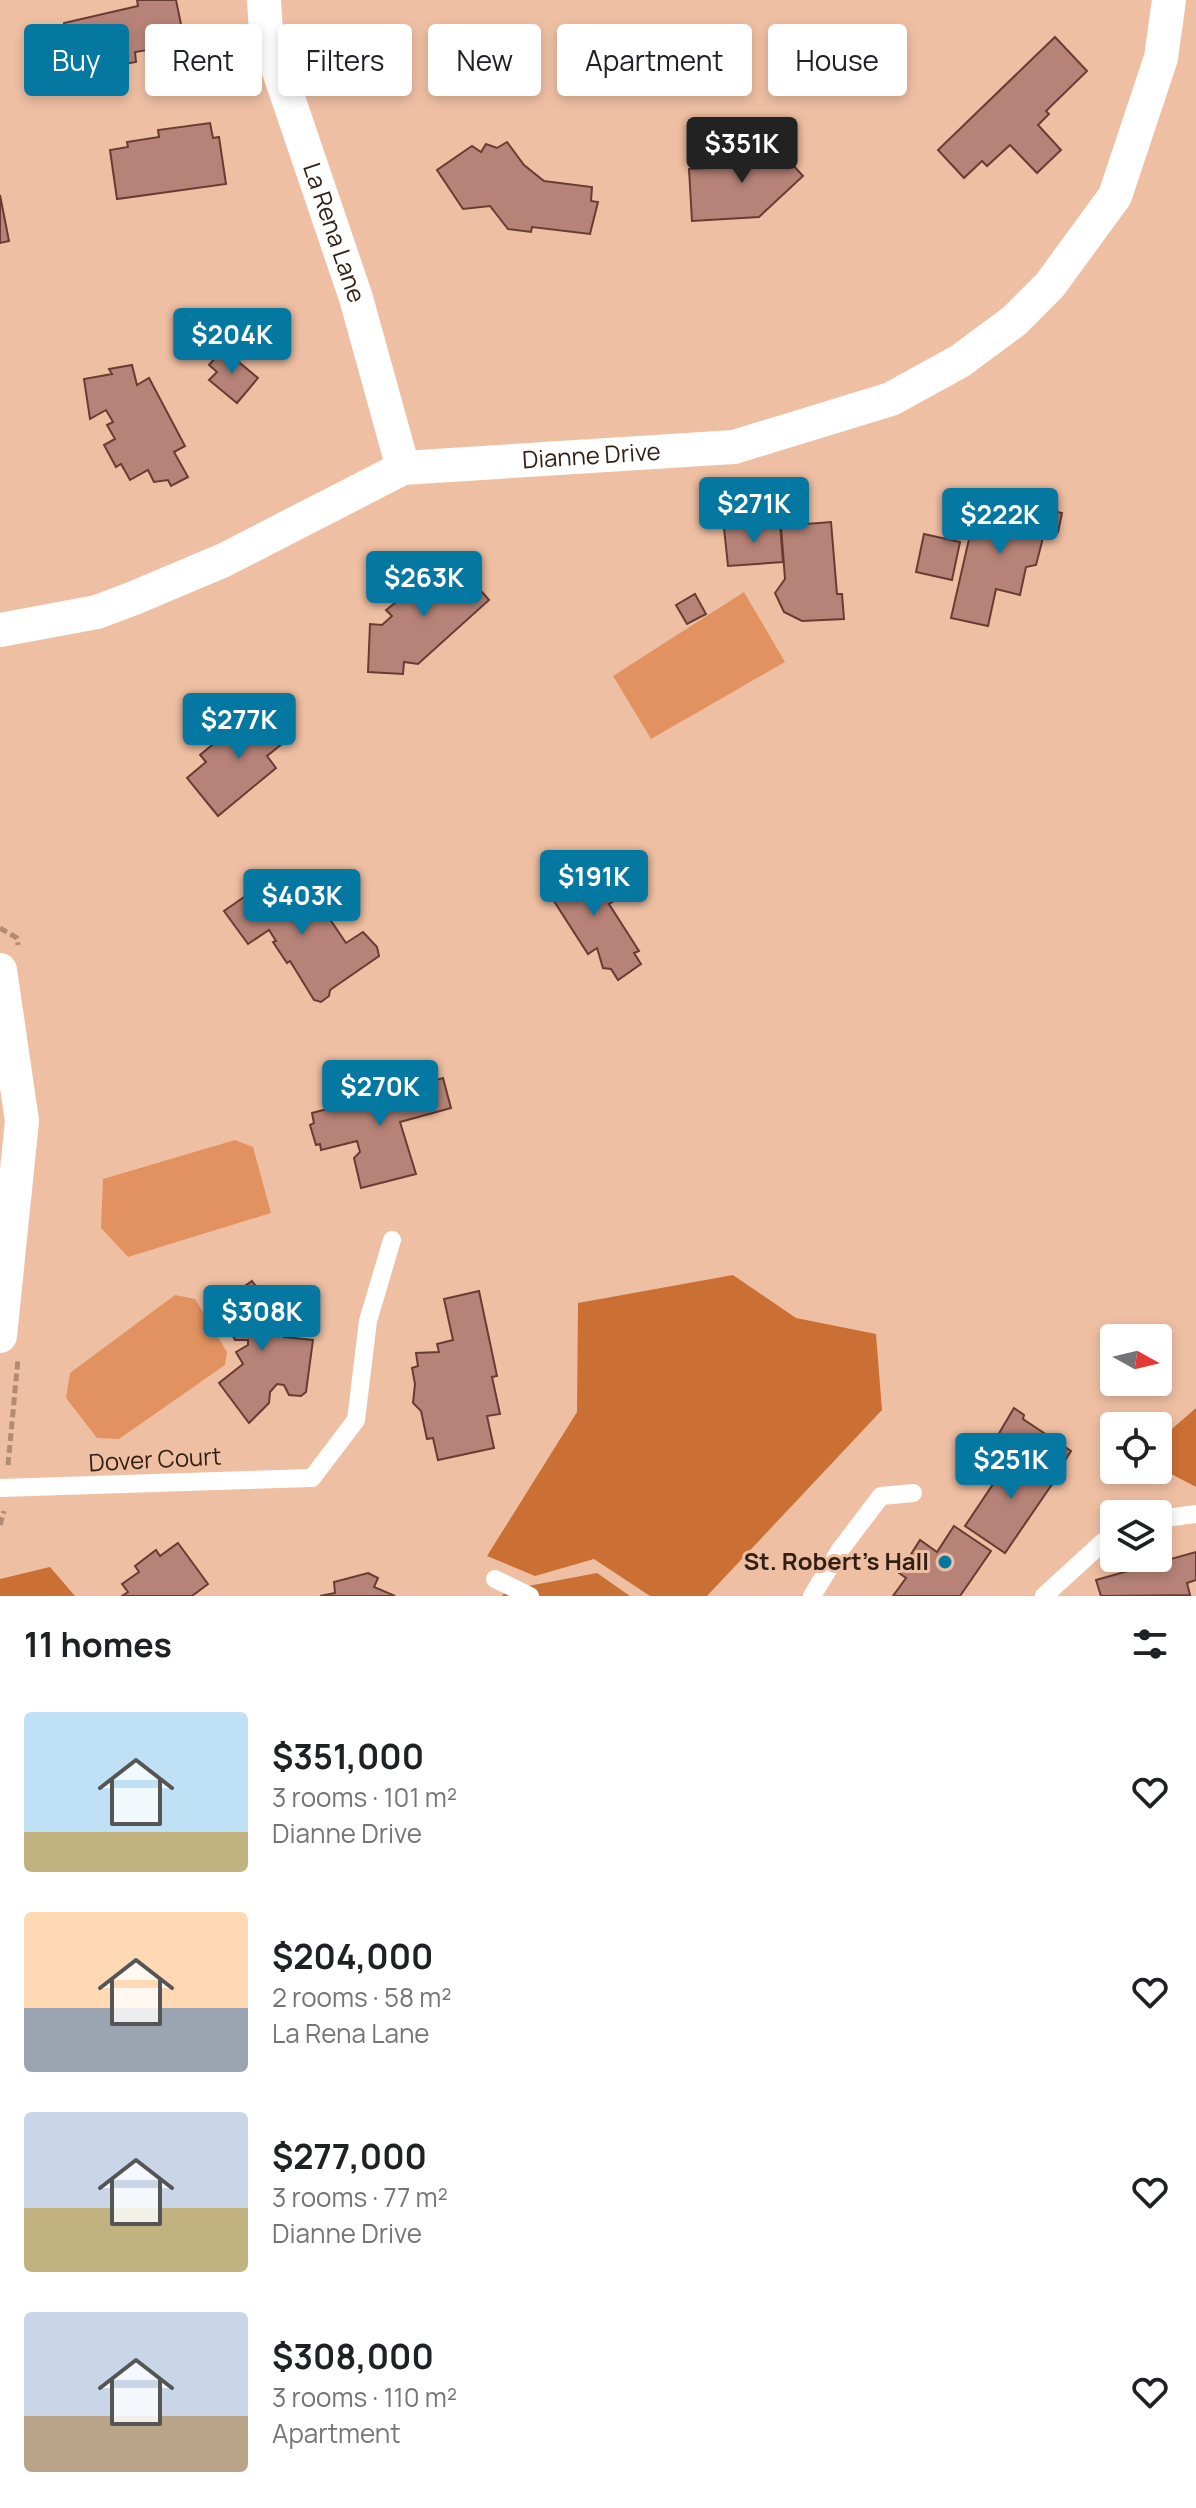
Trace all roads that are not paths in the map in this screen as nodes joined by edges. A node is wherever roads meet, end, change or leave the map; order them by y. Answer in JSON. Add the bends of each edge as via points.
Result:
{"nodes":[{"id":1,"x":264,"y":0,"type":"edge"},
{"id":2,"x":1169,"y":0,"type":"edge"},
{"id":3,"x":403,"y":468,"type":"junction"},
{"id":4,"x":0,"y":630,"type":"edge"},
{"id":5,"x":0,"y":970,"type":"edge"},
{"id":6,"x":392,"y":1240,"type":"dead end"},
{"id":7,"x":0,"y":1336,"type":"edge"},
{"id":8,"x":0,"y":1488,"type":"edge"},
{"id":9,"x":913,"y":1493,"type":"dead end"},
{"id":10,"x":1196,"y":1514,"type":"edge"},
{"id":11,"x":1172,"y":1517,"type":"edge"},
{"id":12,"x":1100,"y":1545,"type":"edge"},
{"id":13,"x":495,"y":1579,"type":"dead end"},
{"id":14,"x":530,"y":1596,"type":"edge"},
{"id":15,"x":812,"y":1596,"type":"edge"},
{"id":16,"x":1044,"y":1596,"type":"edge"}],
"edges":[{"from":1,"to":3,"type":"street","name":"La Rena Lane","via":[[266,33],[356,298]]},
{"from":2,"to":3,"type":"street","name":"Dianne Drive","via":[[1161,58],[1115,196],[1050,285],[1014,321],[960,361],[891,399],[734,447]]},
{"from":3,"to":4,"type":"street","name":"Dianne Drive","via":[[224,560],[134,598],[97,612]]},
{"from":5,"to":7,"type":"street","via":[[22,1121]]},
{"from":6,"to":8,"type":"lane","name":"Dover Court","via":[[368,1321],[356,1420],[312,1478]]},
{"from":9,"to":15,"type":"lane","via":[[881,1496]]},
{"from":10,"to":11,"type":"lane"},
{"from":12,"to":16,"type":"lane"},
{"from":13,"to":14,"type":"lane"}]}
